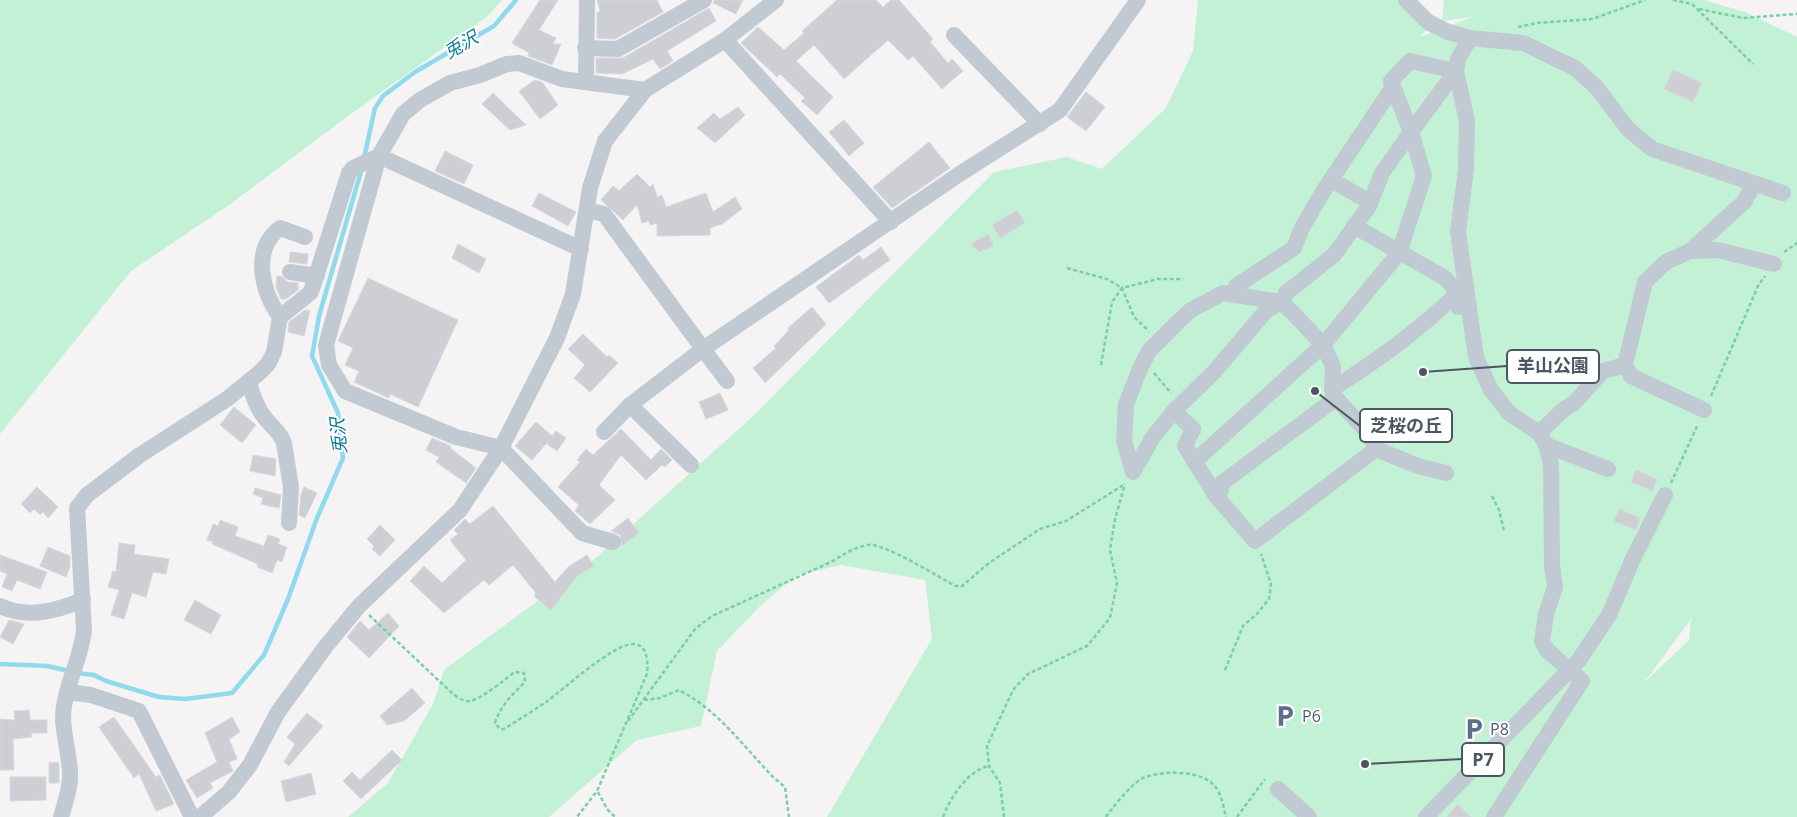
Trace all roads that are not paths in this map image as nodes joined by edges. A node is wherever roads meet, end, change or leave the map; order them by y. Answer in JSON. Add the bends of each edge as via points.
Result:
{"nodes":[{"id":1,"x":587,"y":0,"type":"edge"},
{"id":2,"x":704,"y":0,"type":"edge"},
{"id":3,"x":776,"y":0,"type":"edge"},
{"id":4,"x":1138,"y":0,"type":"edge"},
{"id":5,"x":1406,"y":0,"type":"edge"},
{"id":6,"x":954,"y":35,"type":"dead end"},
{"id":7,"x":1470,"y":38,"type":"junction"},
{"id":8,"x":725,"y":40,"type":"junction"},
{"id":9,"x":585,"y":48,"type":"junction"},
{"id":10,"x":1456,"y":70,"type":"junction"},
{"id":11,"x":586,"y":82,"type":"junction"},
{"id":12,"x":1393,"y":87,"type":"junction"},
{"id":13,"x":645,"y":90,"type":"junction"},
{"id":14,"x":1040,"y":124,"type":"junction"},
{"id":15,"x":1412,"y":132,"type":"junction"},
{"id":16,"x":379,"y":156,"type":"junction"},
{"id":17,"x":1331,"y":180,"type":"junction"},
{"id":18,"x":1754,"y":184,"type":"junction"},
{"id":19,"x":1783,"y":193,"type":"dead end"},
{"id":20,"x":1370,"y":202,"type":"junction"},
{"id":21,"x":587,"y":210,"type":"junction"},
{"id":22,"x":891,"y":222,"type":"junction"},
{"id":23,"x":1354,"y":226,"type":"junction"},
{"id":24,"x":305,"y":237,"type":"dead end"},
{"id":25,"x":581,"y":249,"type":"junction"},
{"id":26,"x":1690,"y":251,"type":"junction"},
{"id":27,"x":1399,"y":253,"type":"junction"},
{"id":28,"x":1774,"y":264,"type":"road end"},
{"id":29,"x":290,"y":272,"type":"dead end"},
{"id":30,"x":317,"y":276,"type":"junction"},
{"id":31,"x":1458,"y":293,"type":"junction"},
{"id":32,"x":1234,"y":294,"type":"junction"},
{"id":33,"x":1281,"y":302,"type":"junction"},
{"id":34,"x":280,"y":318,"type":"junction"},
{"id":35,"x":1471,"y":328,"type":"junction"},
{"id":36,"x":1323,"y":345,"type":"junction"},
{"id":37,"x":703,"y":349,"type":"junction"},
{"id":38,"x":1625,"y":364,"type":"junction"},
{"id":39,"x":726,"y":381,"type":"dead end"},
{"id":40,"x":249,"y":382,"type":"junction"},
{"id":41,"x":1334,"y":394,"type":"junction"},
{"id":42,"x":630,"y":405,"type":"junction"},
{"id":43,"x":1178,"y":407,"type":"junction"},
{"id":44,"x":1704,"y":410,"type":"road end"},
{"id":45,"x":604,"y":432,"type":"dead end"},
{"id":46,"x":1543,"y":440,"type":"junction"},
{"id":47,"x":501,"y":448,"type":"junction"},
{"id":48,"x":1376,"y":450,"type":"junction"},
{"id":49,"x":1194,"y":462,"type":"junction"},
{"id":50,"x":691,"y":465,"type":"dead end"},
{"id":51,"x":1608,"y":469,"type":"dead end"},
{"id":52,"x":1446,"y":473,"type":"dead end"},
{"id":53,"x":1665,"y":495,"type":"road end"},
{"id":54,"x":1216,"y":496,"type":"junction"},
{"id":55,"x":289,"y":523,"type":"dead end"},
{"id":56,"x":613,"y":542,"type":"dead end"},
{"id":57,"x":83,"y":600,"type":"junction"},
{"id":58,"x":0,"y":606,"type":"edge"},
{"id":59,"x":1569,"y":671,"type":"junction"},
{"id":60,"x":70,"y":687,"type":"junction"},
{"id":61,"x":1278,"y":789,"type":"dead end"},
{"id":62,"x":61,"y":817,"type":"edge"},
{"id":63,"x":192,"y":817,"type":"edge"},
{"id":64,"x":200,"y":817,"type":"edge"},
{"id":65,"x":1309,"y":817,"type":"edge"},
{"id":66,"x":1426,"y":817,"type":"edge"},
{"id":67,"x":1494,"y":817,"type":"edge"}],
"edges":[{"from":1,"to":9,"type":"street"},
{"from":2,"to":9,"type":"street","via":[[618,49]]},
{"from":3,"to":8,"type":"street"},
{"from":4,"to":14,"type":"street","via":[[1060,110]]},
{"from":5,"to":7,"type":"street","via":[[1428,22]]},
{"from":6,"to":14,"type":"street"},
{"from":7,"to":10,"type":"street","via":[[1458,59]]},
{"from":7,"to":18,"type":"street","via":[[1523,42],[1558,58],[1597,88],[1628,129],[1652,149]]},
{"from":8,"to":13,"type":"street"},
{"from":8,"to":22,"type":"street"},
{"from":9,"to":11,"type":"street"},
{"from":10,"to":12,"type":"street","via":[[1410,61],[1391,81]]},
{"from":10,"to":15,"type":"street"},
{"from":10,"to":35,"type":"street","via":[[1467,121],[1466,169],[1458,232]]},
{"from":11,"to":13,"type":"street"},
{"from":11,"to":16,"type":"street","via":[[562,79],[519,63],[450,83],[403,114]]},
{"from":12,"to":15,"type":"street"},
{"from":12,"to":17,"type":"street"},
{"from":13,"to":21,"type":"street","via":[[605,141],[595,166]]},
{"from":14,"to":22,"type":"street"},
{"from":15,"to":20,"type":"street","via":[[1382,173]]},
{"from":15,"to":27,"type":"street","via":[[1424,176]]},
{"from":16,"to":25,"type":"street"},
{"from":16,"to":30,"type":"street","via":[[349,173]]},
{"from":16,"to":47,"type":"street","via":[[327,337],[329,366],[345,391],[456,437]]},
{"from":17,"to":20,"type":"street"},
{"from":17,"to":32,"type":"street","via":[[1302,228],[1294,248],[1236,286]]},
{"from":18,"to":19,"type":"street"},
{"from":18,"to":26,"type":"street","via":[[1744,202]]},
{"from":20,"to":23,"type":"street"},
{"from":21,"to":25,"type":"street"},
{"from":21,"to":37,"type":"street","via":[[604,214]]},
{"from":22,"to":37,"type":"street"},
{"from":23,"to":27,"type":"street"},
{"from":23,"to":33,"type":"street","via":[[1334,254],[1286,293]]},
{"from":24,"to":34,"type":"street","via":[[280,228],[263,251],[261,269],[271,304]]},
{"from":25,"to":47,"type":"street","via":[[574,294],[557,338]]},
{"from":26,"to":28,"type":"street","via":[[1718,250]]},
{"from":26,"to":38,"type":"street","via":[[1666,262],[1645,282]]},
{"from":27,"to":31,"type":"street","via":[[1445,278]]},
{"from":27,"to":36,"type":"street"},
{"from":29,"to":30,"type":"street"},
{"from":30,"to":34,"type":"street","via":[[310,293]]},
{"from":31,"to":35,"type":"street","via":[[1460,314]]},
{"from":31,"to":41,"type":"street","via":[[1422,326]]},
{"from":32,"to":33,"type":"street"},
{"from":32,"to":43,"type":"street","via":[[1223,293],[1191,310],[1145,358],[1126,404],[1124,441],[1129,478],[1153,437]]},
{"from":33,"to":36,"type":"street"},
{"from":33,"to":43,"type":"street","via":[[1266,311],[1214,372]]},
{"from":34,"to":40,"type":"street","via":[[274,352],[268,364]]},
{"from":35,"to":46,"type":"street","via":[[1476,357],[1491,390],[1509,413]]},
{"from":36,"to":41,"type":"street","via":[[1333,366]]},
{"from":36,"to":49,"type":"street"},
{"from":37,"to":39,"type":"street"},
{"from":37,"to":42,"type":"street"},
{"from":38,"to":44,"type":"street","via":[[1631,376]]},
{"from":38,"to":46,"type":"street","via":[[1603,371],[1574,403],[1563,410]]},
{"from":40,"to":55,"type":"street","via":[[264,417],[282,436],[284,443],[290,487]]},
{"from":40,"to":57,"type":"street","via":[[140,455],[80,501],[76,516]]},
{"from":41,"to":48,"type":"street","via":[[1370,435]]},
{"from":41,"to":54,"type":"street","via":[[1222,483]]},
{"from":42,"to":45,"type":"street"},
{"from":42,"to":50,"type":"street"},
{"from":43,"to":49,"type":"street","via":[[1193,429],[1185,446]]},
{"from":46,"to":51,"type":"street"},
{"from":46,"to":59,"type":"street","via":[[1551,464],[1555,587],[1542,641]]},
{"from":47,"to":56,"type":"street","via":[[582,533]]},
{"from":47,"to":64,"type":"street","via":[[460,510],[359,606],[326,646],[278,712],[250,765],[229,792]]},
{"from":48,"to":52,"type":"street"},
{"from":48,"to":54,"type":"street","via":[[1256,541]]},
{"from":49,"to":54,"type":"street"},
{"from":53,"to":59,"type":"street","via":[[1609,615]]},
{"from":57,"to":58,"type":"street","via":[[42,612],[22,613]]},
{"from":57,"to":60,"type":"street","via":[[84,630]]},
{"from":59,"to":66,"type":"street"},
{"from":59,"to":67,"type":"street","via":[[1582,681]]},
{"from":60,"to":62,"type":"street","via":[[63,718],[70,774]]},
{"from":60,"to":63,"type":"street","via":[[139,711]]},
{"from":61,"to":65,"type":"street"}]}
